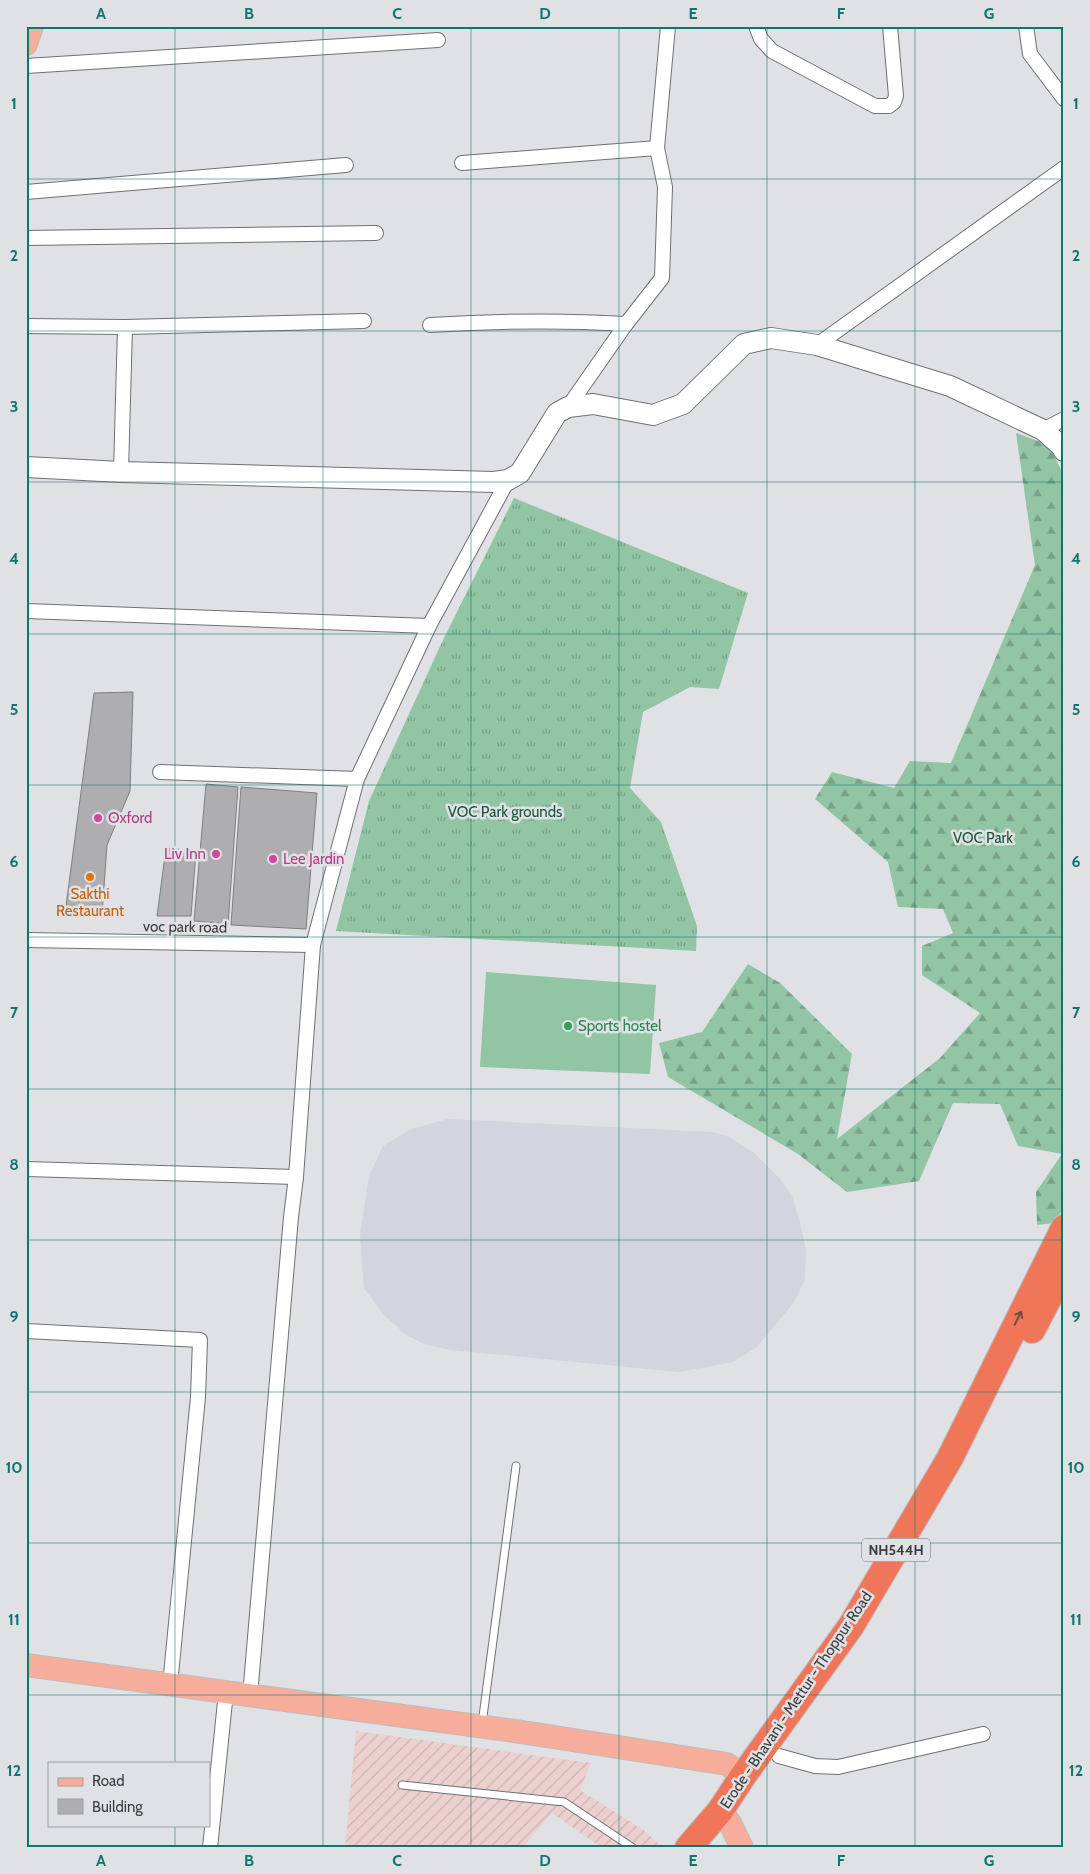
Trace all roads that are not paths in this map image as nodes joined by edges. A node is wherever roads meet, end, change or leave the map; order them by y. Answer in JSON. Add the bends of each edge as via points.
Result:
{"nodes":[{"id":1,"x":32,"y":26,"type":"edge"},
{"id":2,"x":668,"y":26,"type":"edge"},
{"id":3,"x":756,"y":26,"type":"edge"},
{"id":4,"x":890,"y":26,"type":"edge"},
{"id":5,"x":1026,"y":26,"type":"edge"},
{"id":6,"x":438,"y":40,"type":"dead end"},
{"id":7,"x":26,"y":44,"type":"edge"},
{"id":8,"x":26,"y":66,"type":"edge"},
{"id":9,"x":1064,"y":99,"type":"edge"},
{"id":10,"x":657,"y":148,"type":"junction"},
{"id":11,"x":462,"y":163,"type":"dead end"},
{"id":12,"x":346,"y":165,"type":"dead end"},
{"id":13,"x":1064,"y":168,"type":"edge"},
{"id":14,"x":26,"y":192,"type":"edge"},
{"id":15,"x":376,"y":233,"type":"dead end"},
{"id":16,"x":26,"y":238,"type":"edge"},
{"id":17,"x":364,"y":321,"type":"dead end"},
{"id":18,"x":626,"y":324,"type":"junction"},
{"id":19,"x":430,"y":325,"type":"dead end"},
{"id":20,"x":26,"y":326,"type":"edge"},
{"id":21,"x":125,"y":327,"type":"junction"},
{"id":22,"x":817,"y":345,"type":"junction"},
{"id":23,"x":568,"y":407,"type":"junction"},
{"id":24,"x":1064,"y":418,"type":"edge"},
{"id":25,"x":1043,"y":430,"type":"junction"},
{"id":26,"x":1064,"y":451,"type":"edge"},
{"id":27,"x":26,"y":467,"type":"edge"},
{"id":28,"x":121,"y":472,"type":"junction"},
{"id":29,"x":508,"y":480,"type":"junction"},
{"id":30,"x":26,"y":611,"type":"edge"},
{"id":31,"x":429,"y":626,"type":"junction"},
{"id":32,"x":160,"y":772,"type":"dead end"},
{"id":33,"x":357,"y":779,"type":"junction"},
{"id":34,"x":26,"y":940,"type":"edge"},
{"id":35,"x":313,"y":946,"type":"junction"},
{"id":36,"x":26,"y":1169,"type":"edge"},
{"id":37,"x":296,"y":1177,"type":"junction"},
{"id":38,"x":1064,"y":1228,"type":"edge"},
{"id":39,"x":1059,"y":1270,"type":"edge"},
{"id":40,"x":26,"y":1331,"type":"edge"},
{"id":41,"x":516,"y":1466,"type":"dead end"},
{"id":42,"x":26,"y":1664,"type":"edge"},
{"id":43,"x":170,"y":1685,"type":"junction"},
{"id":44,"x":226,"y":1692,"type":"junction"},
{"id":45,"x":250,"y":1696,"type":"junction"},
{"id":46,"x":482,"y":1727,"type":"junction"},
{"id":47,"x":983,"y":1734,"type":"dead end"},
{"id":48,"x":779,"y":1756,"type":"junction"},
{"id":49,"x":743,"y":1776,"type":"junction"},
{"id":50,"x":402,"y":1785,"type":"dead end"},
{"id":51,"x":725,"y":1817,"type":"junction"},
{"id":52,"x":210,"y":1848,"type":"edge"},
{"id":53,"x":633,"y":1848,"type":"edge"},
{"id":54,"x":688,"y":1848,"type":"edge"},
{"id":55,"x":707,"y":1848,"type":"edge"},
{"id":56,"x":742,"y":1848,"type":"edge"}],
"edges":[{"from":1,"to":7,"type":"main road"},
{"from":2,"to":10,"type":"street"},
{"from":3,"to":4,"type":"street","via":[[772,51],[882,107],[889,106],[896,96]]},
{"from":5,"to":9,"type":"street","via":[[1030,54]]},
{"from":6,"to":8,"type":"street"},
{"from":10,"to":11,"type":"street"},
{"from":10,"to":18,"type":"street","via":[[665,187],[662,278]]},
{"from":12,"to":14,"type":"street"},
{"from":13,"to":22,"type":"street"},
{"from":15,"to":16,"type":"street"},
{"from":17,"to":21,"type":"street"},
{"from":18,"to":19,"type":"street","via":[[529,321]]},
{"from":18,"to":23,"type":"street"},
{"from":20,"to":21,"type":"street"},
{"from":21,"to":28,"type":"street"},
{"from":22,"to":23,"type":"main road","via":[[771,338],[744,344],[683,404],[653,415],[593,404]]},
{"from":22,"to":25,"type":"main road","via":[[950,386]]},
{"from":23,"to":29,"type":"main road","via":[[557,414],[520,473]]},
{"from":24,"to":25,"type":"street"},
{"from":25,"to":26,"type":"main road"},
{"from":27,"to":28,"type":"main road"},
{"from":28,"to":29,"type":"main road"},
{"from":29,"to":31,"type":"street"},
{"from":30,"to":31,"type":"street"},
{"from":31,"to":33,"type":"street"},
{"from":32,"to":33,"type":"street"},
{"from":33,"to":35,"type":"street"},
{"from":34,"to":35,"type":"street","name":"voc park road"},
{"from":35,"to":37,"type":"street"},
{"from":36,"to":37,"type":"street"},
{"from":37,"to":45,"type":"street"},
{"from":38,"to":39,"type":"highway","name":"Erode - Bhavani - Mettur - Thoppur Road","number":"NH544H"},
{"from":39,"to":48,"type":"highway","name":"Erode - Bhavani - Mettur - Thoppur Road","number":"NH544H","via":[[961,1465],[866,1628]]},
{"from":49,"to":39,"type":"highway","name":"Erode - Bhavani - Mettur - Thoppur Road","number":"NH544H","one_way":true,"via":[[851,1626]]},
{"from":40,"to":43,"type":"street","via":[[200,1340],[198,1397]]},
{"from":41,"to":46,"type":"lane"},
{"from":42,"to":43,"type":"main road"},
{"from":43,"to":44,"type":"main road"},
{"from":44,"to":45,"type":"main road"},
{"from":44,"to":52,"type":"street"},
{"from":45,"to":46,"type":"main road"},
{"from":46,"to":49,"type":"main road","via":[[727,1764]]},
{"from":47,"to":48,"type":"street","via":[[838,1767],[815,1766]]},
{"from":48,"to":51,"type":"highway","name":"Erode - Bhavani - Mettur - Thoppur Road","number":"NH544H","via":[[760,1783]]},
{"from":49,"to":51,"type":"highway","name":"Erode - Bhavani - Mettur - Thoppur Road","number":"NH544H"},
{"from":50,"to":53,"type":"lane","via":[[564,1802]]},
{"from":51,"to":54,"type":"highway","name":"Erode - Bhavani - Mettur - Thoppur Road","number":"NH544H"},
{"from":51,"to":55,"type":"highway","name":"Erode - Bhavani - Mettur - Thoppur Road","number":"NH544H"},
{"from":51,"to":56,"type":"main road"}]}
